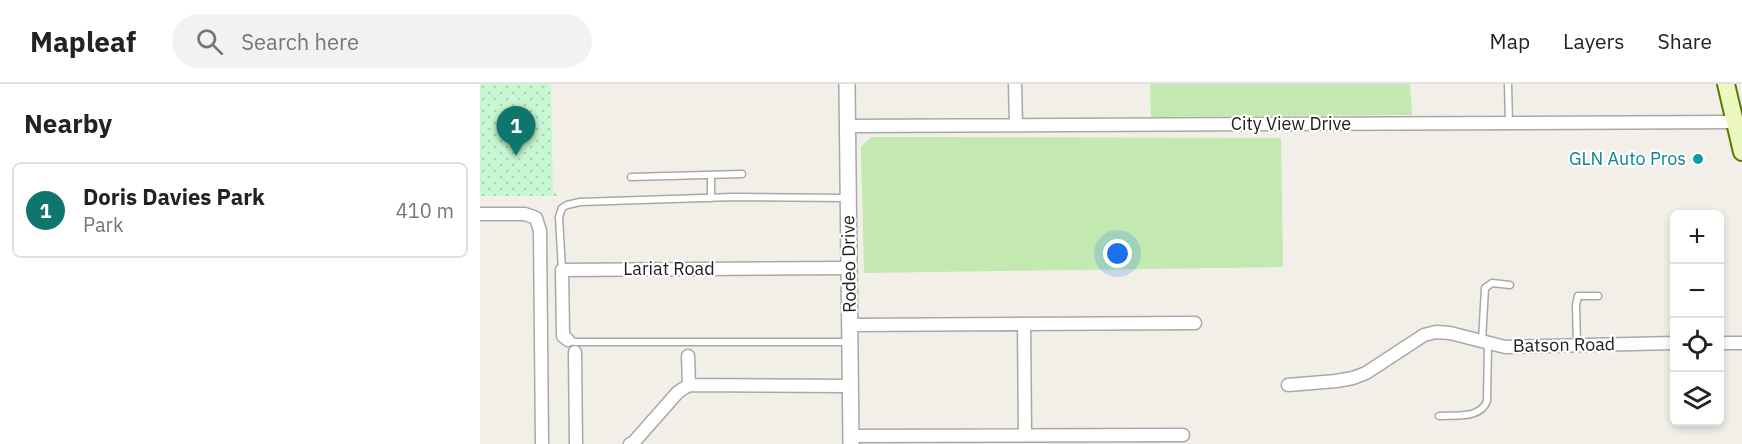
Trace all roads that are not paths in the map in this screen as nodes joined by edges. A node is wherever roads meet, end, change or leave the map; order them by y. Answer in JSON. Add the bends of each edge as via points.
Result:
{"nodes":[{"id":1,"x":847,"y":84,"type":"edge"},
{"id":2,"x":1015,"y":84,"type":"edge"},
{"id":3,"x":1508,"y":84,"type":"edge"},
{"id":4,"x":1726,"y":84,"type":"edge"},
{"id":5,"x":1735,"y":122,"type":"junction"},
{"id":6,"x":1509,"y":124,"type":"junction"},
{"id":7,"x":1016,"y":125,"type":"junction"},
{"id":8,"x":847,"y":126,"type":"junction"},
{"id":9,"x":1742,"y":152,"type":"edge"},
{"id":10,"x":742,"y":174,"type":"dead end"},
{"id":11,"x":711,"y":175,"type":"junction"},
{"id":12,"x":631,"y":177,"type":"dead end"},
{"id":13,"x":711,"y":198,"type":"junction"},
{"id":14,"x":848,"y":198,"type":"junction"},
{"id":15,"x":480,"y":214,"type":"edge"},
{"id":16,"x":849,"y":268,"type":"junction"},
{"id":17,"x":562,"y":270,"type":"junction"},
{"id":18,"x":1510,"y":285,"type":"dead end"},
{"id":19,"x":1598,"y":296,"type":"dead end"},
{"id":20,"x":1195,"y":323,"type":"dead end"},
{"id":21,"x":1024,"y":324,"type":"junction"},
{"id":22,"x":849,"y":325,"type":"junction"},
{"id":23,"x":850,"y":342,"type":"junction"},
{"id":24,"x":1485,"y":342,"type":"junction"},
{"id":25,"x":1670,"y":343,"type":"edge"},
{"id":26,"x":1724,"y":343,"type":"edge"},
{"id":27,"x":1742,"y":343,"type":"edge"},
{"id":28,"x":573,"y":345,"type":"junction"},
{"id":29,"x":1577,"y":345,"type":"junction"},
{"id":30,"x":688,"y":356,"type":"dead end"},
{"id":31,"x":689,"y":385,"type":"junction"},
{"id":32,"x":1288,"y":385,"type":"dead end"},
{"id":33,"x":850,"y":386,"type":"junction"},
{"id":34,"x":1439,"y":416,"type":"dead end"},
{"id":35,"x":1024,"y":435,"type":"junction"},
{"id":36,"x":1183,"y":435,"type":"dead end"},
{"id":37,"x":851,"y":440,"type":"edge"},
{"id":38,"x":542,"y":444,"type":"edge"},
{"id":39,"x":576,"y":444,"type":"edge"},
{"id":40,"x":630,"y":444,"type":"edge"}],
"edges":[{"from":1,"to":8,"type":"street","name":"Rodeo Drive"},
{"from":2,"to":7,"type":"street"},
{"from":3,"to":6,"type":"lane"},
{"from":4,"to":5,"type":"main road"},
{"from":5,"to":6,"type":"street","name":"City View Drive"},
{"from":5,"to":9,"type":"main road"},
{"from":6,"to":7,"type":"street","name":"City View Drive"},
{"from":7,"to":8,"type":"street","name":"City View Drive"},
{"from":8,"to":14,"type":"street","name":"Rodeo Drive"},
{"from":10,"to":11,"type":"lane"},
{"from":11,"to":12,"type":"lane"},
{"from":11,"to":13,"type":"lane"},
{"from":13,"to":14,"type":"lane"},
{"from":13,"to":17,"type":"lane","via":[[567,205],[560,218]]},
{"from":14,"to":16,"type":"street","name":"Rodeo Drive"},
{"from":15,"to":38,"type":"street","via":[[525,214],[536,218],[540,231]]},
{"from":16,"to":17,"type":"street","name":"Lariat Road"},
{"from":16,"to":22,"type":"street","name":"Rodeo Drive"},
{"from":17,"to":28,"type":"street","via":[[563,336]]},
{"from":18,"to":24,"type":"lane","via":[[1492,283],[1485,288]]},
{"from":19,"to":29,"type":"lane","via":[[1578,296]]},
{"from":20,"to":21,"type":"street"},
{"from":21,"to":22,"type":"street"},
{"from":21,"to":35,"type":"street"},
{"from":22,"to":23,"type":"street","name":"Rodeo Drive"},
{"from":23,"to":28,"type":"lane"},
{"from":23,"to":33,"type":"street","name":"Rodeo Drive"},
{"from":24,"to":29,"type":"street","name":"Batson Road","via":[[1505,347]]},
{"from":24,"to":32,"type":"street","name":"Batson Road","via":[[1436,332],[1424,335],[1353,378]]},
{"from":24,"to":34,"type":"lane","via":[[1484,408],[1475,413]]},
{"from":25,"to":29,"type":"street","name":"Batson Road"},
{"from":26,"to":27,"type":"street"},
{"from":28,"to":39,"type":"street"},
{"from":30,"to":31,"type":"street"},
{"from":31,"to":33,"type":"street"},
{"from":31,"to":40,"type":"street"},
{"from":33,"to":37,"type":"street","name":"Rodeo Drive"},
{"from":35,"to":36,"type":"street"},
{"from":35,"to":37,"type":"street"}]}
